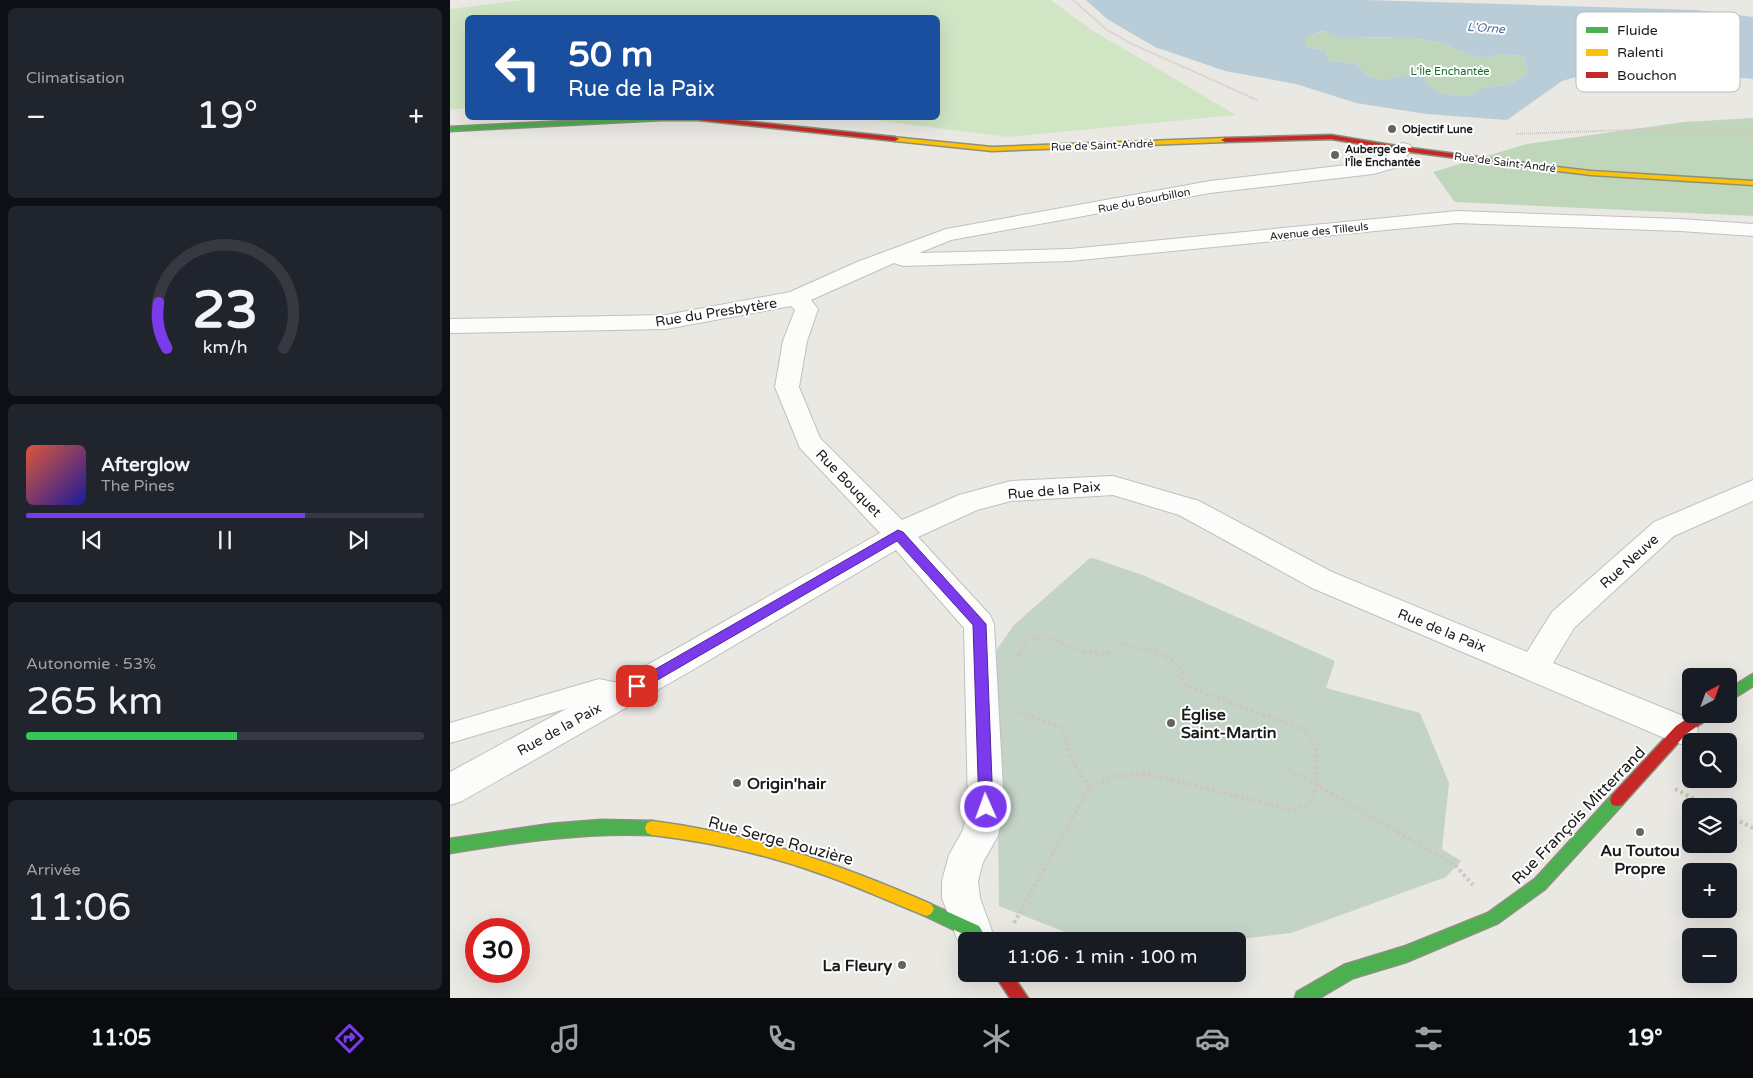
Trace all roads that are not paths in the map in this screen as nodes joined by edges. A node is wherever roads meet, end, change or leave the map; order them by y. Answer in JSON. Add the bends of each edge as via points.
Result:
{"nodes":[{"id":1,"x":608,"y":120,"type":"edge"},
{"id":2,"x":717,"y":120,"type":"edge"},
{"id":3,"x":450,"y":128,"type":"edge"},
{"id":4,"x":1403,"y":149,"type":"junction"},
{"id":5,"x":1753,"y":183,"type":"edge"},
{"id":6,"x":1753,"y":230,"type":"edge"},
{"id":7,"x":884,"y":260,"type":"junction"},
{"id":8,"x":796,"y":298,"type":"junction"},
{"id":9,"x":450,"y":326,"type":"edge"},
{"id":10,"x":1753,"y":490,"type":"edge"},
{"id":11,"x":898,"y":535,"type":"junction"},
{"id":12,"x":1534,"y":667,"type":"junction"},
{"id":13,"x":1753,"y":679,"type":"edge"},
{"id":14,"x":1738,"y":690,"type":"edge"},
{"id":15,"x":624,"y":693,"type":"junction"},
{"id":16,"x":1682,"y":718,"type":"edge"},
{"id":17,"x":1692,"y":723,"type":"edge"},
{"id":18,"x":450,"y":733,"type":"edge"},
{"id":19,"x":450,"y":790,"type":"edge"},
{"id":20,"x":450,"y":846,"type":"edge"},
{"id":21,"x":969,"y":932,"type":"edge"},
{"id":22,"x":975,"y":932,"type":"edge"},
{"id":23,"x":1303,"y":998,"type":"edge"}],
"edges":[{"from":1,"to":3,"type":"street","name":"Rue de Saint-André"},
{"from":2,"to":4,"type":"street","name":"Rue de Saint-André","via":[[992,149],[1331,137]]},
{"from":4,"to":5,"type":"street","name":"Rue de Saint-André","via":[[1592,173]]},
{"from":4,"to":7,"type":"street","name":"Rue du Bourbillon","via":[[1391,163],[1373,168],[1210,188],[946,235]]},
{"from":6,"to":7,"type":"street","name":"Avenue des Tilleuls","via":[[1457,217],[1070,255]]},
{"from":7,"to":8,"type":"street","name":"Rue du Presbytère"},
{"from":8,"to":9,"type":"street","name":"Rue du Presbytère","via":[[666,322]]},
{"from":8,"to":11,"type":"street","name":"Rue Bouquet","via":[[807,309],[794,341],[787,386],[809,442]]},
{"from":10,"to":12,"type":"street","name":"Rue Neuve","via":[[1664,529],[1563,620]]},
{"from":11,"to":12,"type":"street","name":"Rue de la Paix","via":[[969,502],[1011,491],[1113,485],[1189,508],[1322,580]]},
{"from":11,"to":15,"type":"street","name":"Rue de la Paix"},
{"from":11,"to":22,"type":"street","name":"Rue Bouquet","via":[[979,624],[986,807],[980,836],[967,855],[960,882],[961,898]]},
{"from":12,"to":16,"type":"street","name":"Rue de la Paix"},
{"from":13,"to":14,"type":"street"},
{"from":15,"to":18,"type":"lane","via":[[599,689]]},
{"from":15,"to":19,"type":"street","name":"Rue de la Paix"},
{"from":17,"to":23,"type":"street","name":"Rue François Mitterrand","via":[[1540,884],[1493,918],[1406,954],[1350,971]]},
{"from":20,"to":21,"type":"street","name":"Rue Serge Rouzière","via":[[576,827],[634,826],[689,832],[734,841],[843,872],[897,894]]}]}
